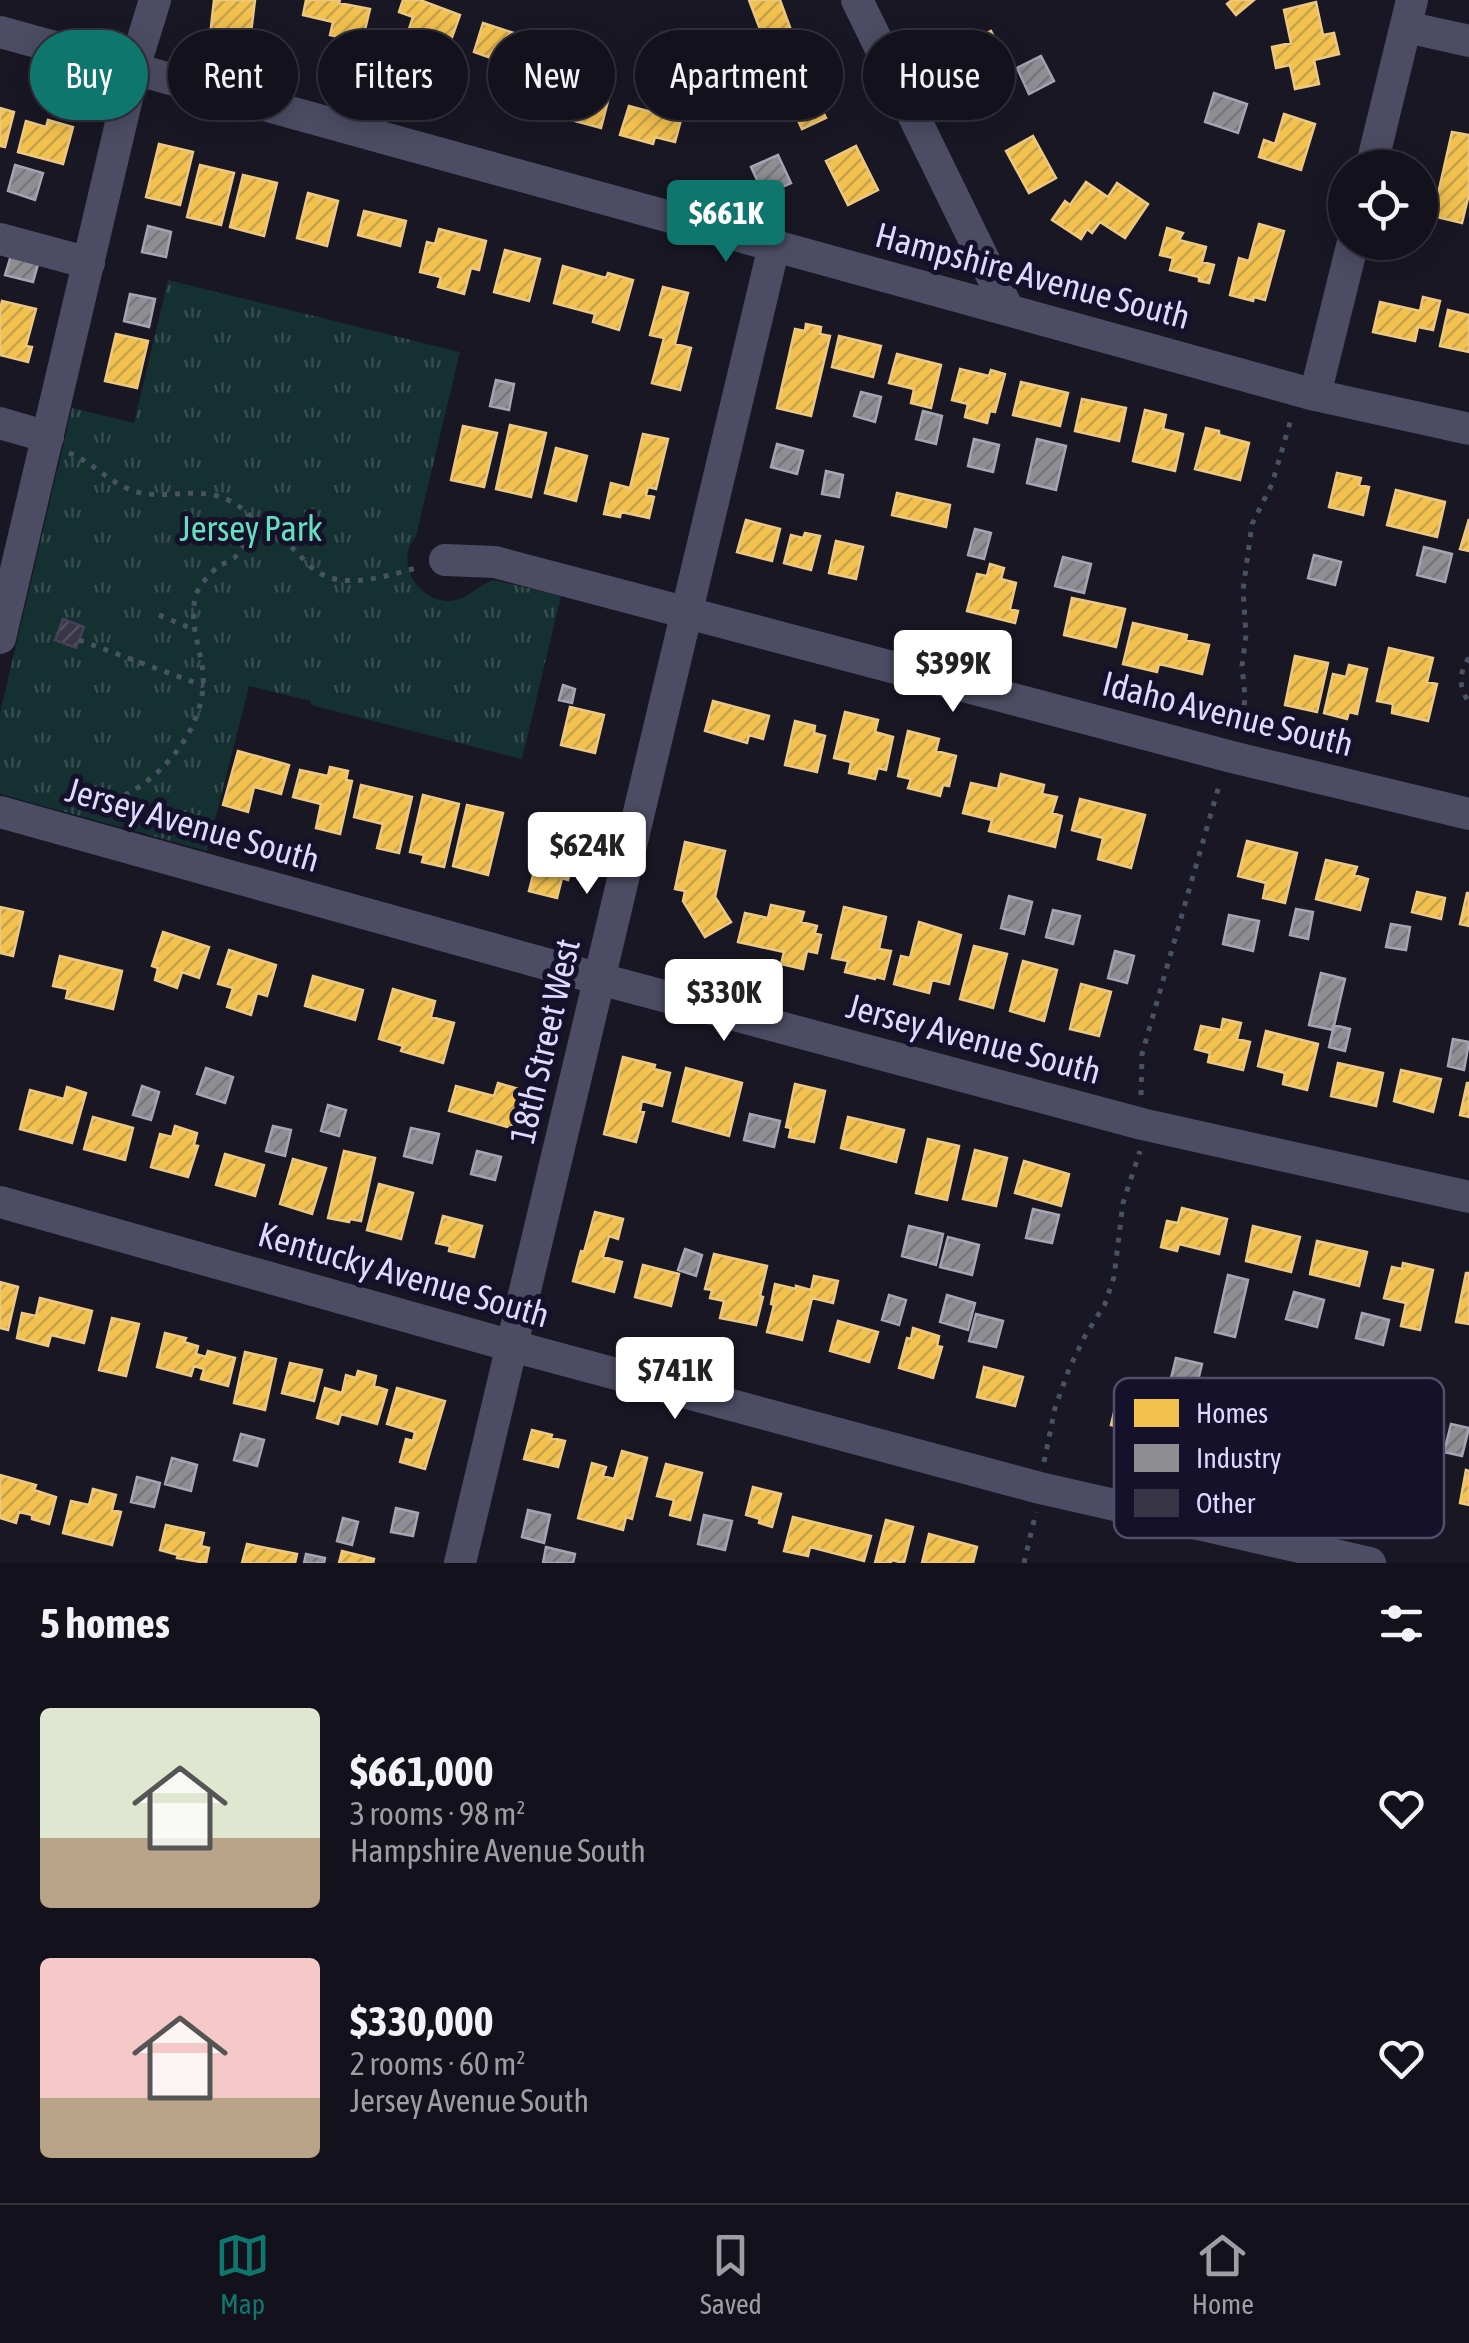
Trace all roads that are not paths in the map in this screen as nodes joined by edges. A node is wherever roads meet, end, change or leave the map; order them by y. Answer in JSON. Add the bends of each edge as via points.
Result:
{"nodes":[{"id":1,"x":155,"y":0,"type":"edge"},
{"id":2,"x":857,"y":0,"type":"edge"},
{"id":3,"x":1408,"y":8,"type":"edge"},
{"id":4,"x":146,"y":30,"type":"edge"},
{"id":5,"x":0,"y":32,"type":"edge"},
{"id":6,"x":30,"y":40,"type":"edge"},
{"id":7,"x":1469,"y":41,"type":"edge"},
{"id":8,"x":148,"y":72,"type":"edge"},
{"id":9,"x":122,"y":120,"type":"edge"},
{"id":10,"x":1375,"y":150,"type":"edge"},
{"id":11,"x":0,"y":239,"type":"edge"},
{"id":12,"x":774,"y":246,"type":"junction"},
{"id":13,"x":1348,"y":260,"type":"edge"},
{"id":14,"x":89,"y":263,"type":"junction"},
{"id":15,"x":1008,"y":309,"type":"junction"},
{"id":16,"x":1315,"y":394,"type":"junction"},
{"id":17,"x":0,"y":424,"type":"edge"},
{"id":18,"x":1469,"y":429,"type":"edge"},
{"id":19,"x":47,"y":440,"type":"junction"},
{"id":20,"x":445,"y":560,"type":"road end"},
{"id":21,"x":685,"y":611,"type":"junction"},
{"id":22,"x":0,"y":638,"type":"edge"},
{"id":23,"x":0,"y":812,"type":"edge"},
{"id":24,"x":1469,"y":814,"type":"edge"},
{"id":25,"x":600,"y":979,"type":"junction"},
{"id":26,"x":1469,"y":1197,"type":"edge"},
{"id":27,"x":0,"y":1202,"type":"edge"},
{"id":28,"x":512,"y":1346,"type":"junction"},
{"id":29,"x":1114,"y":1505,"type":"edge"},
{"id":30,"x":1260,"y":1538,"type":"edge"},
{"id":31,"x":460,"y":1563,"type":"edge"},
{"id":32,"x":1370,"y":1563,"type":"edge"}],
"edges":[{"from":1,"to":4,"type":"street"},
{"from":2,"to":15,"type":"street"},
{"from":3,"to":7,"type":"street"},
{"from":3,"to":10,"type":"street"},
{"from":5,"to":6,"type":"street","name":"Hampshire Avenue South"},
{"from":8,"to":12,"type":"street","name":"Hampshire Avenue South"},
{"from":9,"to":14,"type":"street"},
{"from":11,"to":14,"type":"street"},
{"from":12,"to":15,"type":"street","name":"Hampshire Avenue South"},
{"from":12,"to":21,"type":"street","name":"18th Street West"},
{"from":13,"to":16,"type":"street"},
{"from":14,"to":19,"type":"street"},
{"from":15,"to":16,"type":"street","name":"Hampshire Avenue South"},
{"from":16,"to":18,"type":"street","name":"Hampshire Avenue South"},
{"from":17,"to":19,"type":"street"},
{"from":19,"to":22,"type":"street"},
{"from":20,"to":21,"type":"street","name":"Idaho Avenue South","via":[[495,562]]},
{"from":21,"to":24,"type":"street","name":"Idaho Avenue South","via":[[1232,758]]},
{"from":21,"to":25,"type":"street","name":"18th Street West"},
{"from":23,"to":25,"type":"street","name":"Jersey Avenue South"},
{"from":25,"to":26,"type":"street","name":"Jersey Avenue South","via":[[1142,1124]]},
{"from":25,"to":28,"type":"street","name":"18th Street West"},
{"from":27,"to":28,"type":"street","name":"Kentucky Avenue South"},
{"from":28,"to":29,"type":"street","name":"Kentucky Avenue South"},
{"from":28,"to":31,"type":"street","name":"18th Street West"},
{"from":30,"to":32,"type":"street","name":"Kentucky Avenue South"}]}
